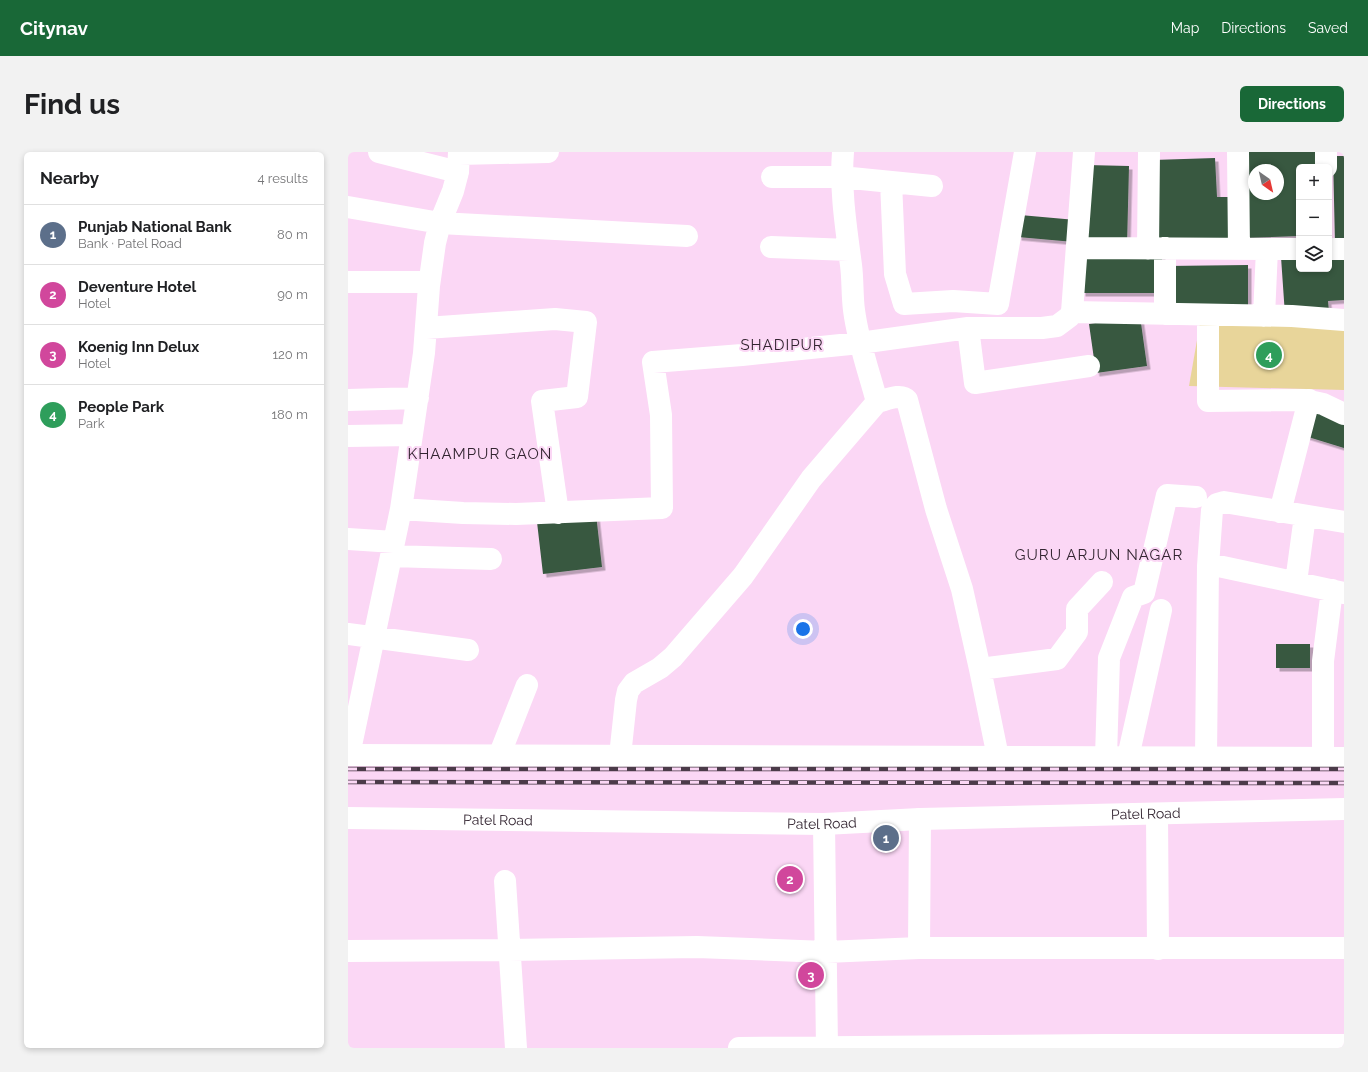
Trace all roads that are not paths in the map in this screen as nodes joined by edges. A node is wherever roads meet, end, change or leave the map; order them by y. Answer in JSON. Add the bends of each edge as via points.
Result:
{"nodes":[{"id":1,"x":379,"y":152,"type":"edge"},
{"id":2,"x":548,"y":152,"type":"edge"},
{"id":3,"x":843,"y":152,"type":"edge"},
{"id":4,"x":1024,"y":152,"type":"edge"},
{"id":5,"x":1084,"y":152,"type":"edge"},
{"id":6,"x":1149,"y":152,"type":"edge"},
{"id":7,"x":1238,"y":152,"type":"edge"},
{"id":8,"x":1326,"y":152,"type":"edge"},
{"id":9,"x":459,"y":159,"type":"edge"},
{"id":10,"x":1326,"y":164,"type":"edge"},
{"id":11,"x":772,"y":177,"type":"dead end"},
{"id":12,"x":841,"y":177,"type":"junction"},
{"id":13,"x":891,"y":182,"type":"junction"},
{"id":14,"x":932,"y":186,"type":"dead end"},
{"id":15,"x":348,"y":206,"type":"edge"},
{"id":16,"x":440,"y":223,"type":"junction"},
{"id":17,"x":687,"y":236,"type":"dead end"},
{"id":18,"x":771,"y":247,"type":"dead end"},
{"id":19,"x":1077,"y":248,"type":"junction"},
{"id":20,"x":1156,"y":248,"type":"junction"},
{"id":21,"x":1239,"y":249,"type":"junction"},
{"id":22,"x":1267,"y":249,"type":"junction"},
{"id":23,"x":1296,"y":249,"type":"edge"},
{"id":24,"x":1332,"y":249,"type":"edge"},
{"id":25,"x":1344,"y":249,"type":"edge"},
{"id":26,"x":849,"y":250,"type":"junction"},
{"id":27,"x":348,"y":282,"type":"edge"},
{"id":28,"x":429,"y":282,"type":"junction"},
{"id":29,"x":1072,"y":312,"type":"junction"},
{"id":30,"x":1165,"y":314,"type":"junction"},
{"id":31,"x":1208,"y":315,"type":"junction"},
{"id":32,"x":1264,"y":316,"type":"junction"},
{"id":33,"x":1344,"y":320,"type":"edge"},
{"id":34,"x":426,"y":328,"type":"junction"},
{"id":35,"x":968,"y":328,"type":"junction"},
{"id":36,"x":860,"y":343,"type":"junction"},
{"id":37,"x":1089,"y":366,"type":"dead end"},
{"id":38,"x":418,"y":398,"type":"junction"},
{"id":39,"x":348,"y":400,"type":"edge"},
{"id":40,"x":1309,"y":400,"type":"junction"},
{"id":41,"x":877,"y":402,"type":"junction"},
{"id":42,"x":1344,"y":414,"type":"edge"},
{"id":43,"x":412,"y":435,"type":"junction"},
{"id":44,"x":348,"y":436,"type":"edge"},
{"id":45,"x":1196,"y":497,"type":"dead end"},
{"id":46,"x":401,"y":509,"type":"junction"},
{"id":47,"x":558,"y":512,"type":"junction"},
{"id":48,"x":1280,"y":512,"type":"junction"},
{"id":49,"x":1305,"y":516,"type":"junction"},
{"id":50,"x":1344,"y":522,"type":"edge"},
{"id":51,"x":348,"y":539,"type":"edge"},
{"id":52,"x":392,"y":549,"type":"junction"},
{"id":53,"x":491,"y":559,"type":"dead end"},
{"id":54,"x":1209,"y":564,"type":"junction"},
{"id":55,"x":1102,"y":582,"type":"dead end"},
{"id":56,"x":1296,"y":582,"type":"junction"},
{"id":57,"x":1338,"y":591,"type":"edge"},
{"id":58,"x":1161,"y":610,"type":"dead end"},
{"id":59,"x":348,"y":634,"type":"edge"},
{"id":60,"x":374,"y":637,"type":"junction"},
{"id":61,"x":468,"y":650,"type":"dead end"},
{"id":62,"x":980,"y":669,"type":"junction"},
{"id":63,"x":527,"y":686,"type":"dead end"},
{"id":64,"x":355,"y":687,"type":"edge"},
{"id":65,"x":348,"y":755,"type":"edge"},
{"id":66,"x":499,"y":756,"type":"junction"},
{"id":67,"x":620,"y":756,"type":"junction"},
{"id":68,"x":998,"y":757,"type":"junction"},
{"id":69,"x":1106,"y":757,"type":"junction"},
{"id":70,"x":1128,"y":757,"type":"junction"},
{"id":71,"x":1206,"y":757,"type":"junction"},
{"id":72,"x":1323,"y":758,"type":"junction"},
{"id":73,"x":1344,"y":758,"type":"edge"},
{"id":74,"x":1344,"y":809,"type":"edge"},
{"id":75,"x":1157,"y":814,"type":"junction"},
{"id":76,"x":348,"y":818,"type":"edge"},
{"id":77,"x":920,"y":819,"type":"junction"},
{"id":78,"x":824,"y":824,"type":"junction"},
{"id":79,"x":505,"y":881,"type":"dead end"},
{"id":80,"x":919,"y":948,"type":"junction"},
{"id":81,"x":1158,"y":948,"type":"junction"},
{"id":82,"x":1344,"y":948,"type":"edge"},
{"id":83,"x":509,"y":950,"type":"junction"},
{"id":84,"x":348,"y":951,"type":"edge"},
{"id":85,"x":826,"y":952,"type":"junction"},
{"id":86,"x":1344,"y":1045,"type":"edge"},
{"id":87,"x":1105,"y":1046,"type":"edge"},
{"id":88,"x":1316,"y":1046,"type":"edge"},
{"id":89,"x":516,"y":1048,"type":"edge"},
{"id":90,"x":739,"y":1048,"type":"edge"},
{"id":91,"x":827,"y":1048,"type":"edge"}],
"edges":[{"from":1,"to":9,"type":"street"},
{"from":2,"to":9,"type":"street"},
{"from":3,"to":12,"type":"street"},
{"from":4,"to":13,"type":"street","via":[[998,304],[953,301],[904,304],[895,274]]},
{"from":5,"to":19,"type":"street"},
{"from":6,"to":20,"type":"street"},
{"from":7,"to":21,"type":"street"},
{"from":8,"to":10,"type":"street"},
{"from":9,"to":16,"type":"street","via":[[453,191]]},
{"from":11,"to":12,"type":"street"},
{"from":12,"to":13,"type":"street"},
{"from":12,"to":26,"type":"street"},
{"from":13,"to":14,"type":"street"},
{"from":15,"to":16,"type":"street"},
{"from":16,"to":17,"type":"street"},
{"from":16,"to":28,"type":"street"},
{"from":18,"to":26,"type":"street"},
{"from":19,"to":20,"type":"street"},
{"from":19,"to":29,"type":"street"},
{"from":20,"to":21,"type":"street"},
{"from":20,"to":30,"type":"street"},
{"from":21,"to":22,"type":"street"},
{"from":22,"to":23,"type":"street"},
{"from":22,"to":32,"type":"street"},
{"from":24,"to":25,"type":"street"},
{"from":26,"to":36,"type":"street","via":[[854,310]]},
{"from":27,"to":28,"type":"street"},
{"from":28,"to":34,"type":"street"},
{"from":29,"to":30,"type":"street"},
{"from":29,"to":35,"type":"street","via":[[1057,326]]},
{"from":30,"to":31,"type":"street"},
{"from":31,"to":32,"type":"street"},
{"from":31,"to":40,"type":"street","via":[[1208,401]]},
{"from":32,"to":33,"type":"street"},
{"from":34,"to":38,"type":"street"},
{"from":34,"to":47,"type":"street","via":[[555,319],[586,322],[577,397],[542,402]]},
{"from":35,"to":36,"type":"street"},
{"from":35,"to":37,"type":"street","via":[[975,383]]},
{"from":36,"to":41,"type":"street"},
{"from":36,"to":47,"type":"street","via":[[653,362],[661,415],[662,508]]},
{"from":38,"to":39,"type":"street"},
{"from":38,"to":43,"type":"street"},
{"from":40,"to":42,"type":"street"},
{"from":40,"to":48,"type":"street"},
{"from":41,"to":62,"type":"street","via":[[900,396],[907,400],[936,509],[962,589]]},
{"from":41,"to":67,"type":"street","via":[[811,479],[743,576],[673,657],[634,683],[628,691]]},
{"from":43,"to":44,"type":"street"},
{"from":43,"to":46,"type":"street"},
{"from":45,"to":69,"type":"street","via":[[1167,495],[1144,593],[1133,596],[1109,658]]},
{"from":46,"to":47,"type":"street","via":[[463,514]]},
{"from":46,"to":52,"type":"street"},
{"from":48,"to":49,"type":"street"},
{"from":48,"to":54,"type":"street","via":[[1224,502],[1218,504],[1212,510]]},
{"from":49,"to":50,"type":"street"},
{"from":49,"to":56,"type":"street"},
{"from":51,"to":52,"type":"street"},
{"from":52,"to":53,"type":"street"},
{"from":52,"to":60,"type":"street"},
{"from":54,"to":56,"type":"street"},
{"from":54,"to":71,"type":"street"},
{"from":55,"to":62,"type":"street","via":[[1077,609],[1077,632],[1057,659]]},
{"from":56,"to":57,"type":"street"},
{"from":57,"to":72,"type":"street","via":[[1323,661]]},
{"from":58,"to":70,"type":"street"},
{"from":59,"to":60,"type":"street"},
{"from":60,"to":61,"type":"street"},
{"from":60,"to":64,"type":"street"},
{"from":62,"to":68,"type":"street"},
{"from":63,"to":66,"type":"street"},
{"from":64,"to":65,"type":"street"},
{"from":65,"to":66,"type":"street"},
{"from":66,"to":67,"type":"street"},
{"from":67,"to":68,"type":"street"},
{"from":68,"to":69,"type":"street"},
{"from":69,"to":70,"type":"street"},
{"from":70,"to":71,"type":"street"},
{"from":71,"to":72,"type":"street"},
{"from":72,"to":73,"type":"street"},
{"from":74,"to":75,"type":"street","name":"Patel Road"},
{"from":75,"to":77,"type":"street","name":"Patel Road"},
{"from":75,"to":81,"type":"street"},
{"from":76,"to":78,"type":"street","name":"Patel Road"},
{"from":77,"to":78,"type":"street","name":"Patel Road"},
{"from":77,"to":80,"type":"street"},
{"from":78,"to":85,"type":"street"},
{"from":79,"to":83,"type":"street"},
{"from":80,"to":81,"type":"street"},
{"from":80,"to":85,"type":"street"},
{"from":81,"to":82,"type":"street"},
{"from":83,"to":84,"type":"street"},
{"from":83,"to":85,"type":"street","via":[[697,947]]},
{"from":83,"to":89,"type":"street"},
{"from":85,"to":91,"type":"street"},
{"from":86,"to":88,"type":"street"},
{"from":87,"to":88,"type":"street"},
{"from":87,"to":91,"type":"street"},
{"from":90,"to":91,"type":"street"}]}
